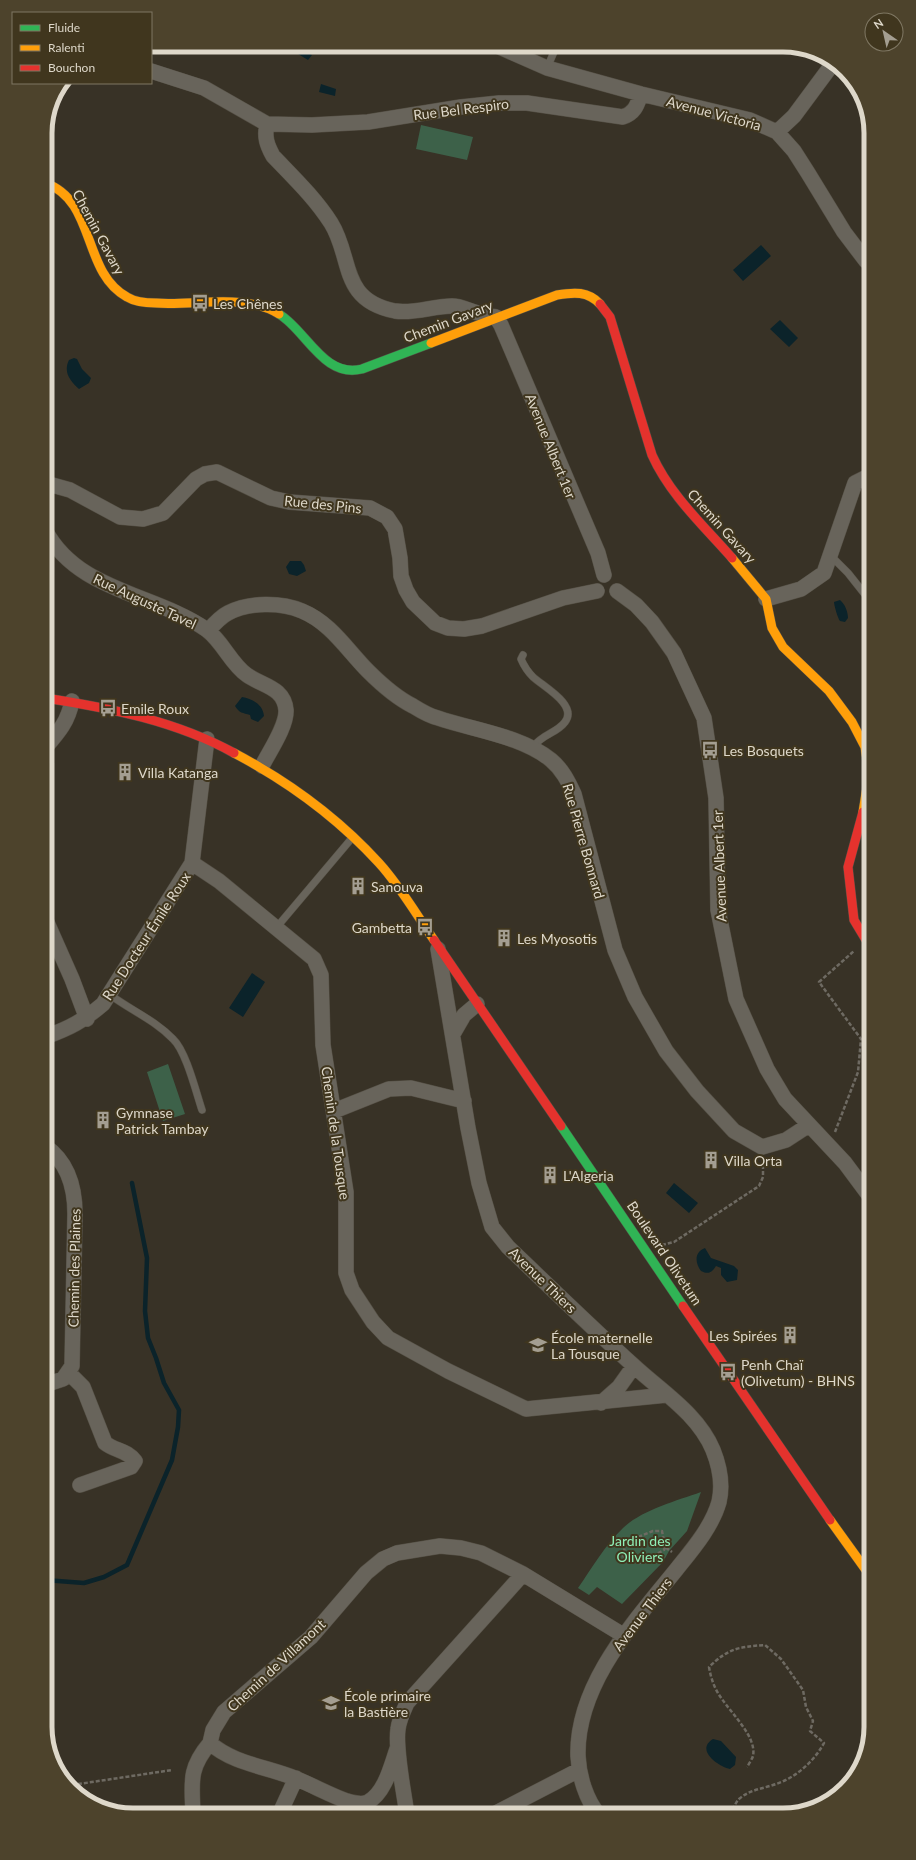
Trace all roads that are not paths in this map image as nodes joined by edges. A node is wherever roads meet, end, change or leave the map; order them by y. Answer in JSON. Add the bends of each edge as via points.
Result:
{"nodes":[{"id":1,"x":511,"y":52,"type":"edge"},
{"id":2,"x":554,"y":52,"type":"edge"},
{"id":3,"x":830,"y":67,"type":"edge"},
{"id":4,"x":547,"y":68,"type":"junction"},
{"id":5,"x":152,"y":71,"type":"edge"},
{"id":6,"x":640,"y":94,"type":"junction"},
{"id":7,"x":267,"y":124,"type":"junction"},
{"id":8,"x":777,"y":132,"type":"junction"},
{"id":9,"x":52,"y":186,"type":"edge"},
{"id":10,"x":864,"y":258,"type":"edge"},
{"id":11,"x":496,"y":317,"type":"junction"},
{"id":12,"x":864,"y":479,"type":"edge"},
{"id":13,"x":52,"y":485,"type":"edge"},
{"id":14,"x":52,"y":541,"type":"edge"},
{"id":15,"x":831,"y":556,"type":"junction"},
{"id":16,"x":604,"y":575,"type":"junction"},
{"id":17,"x":597,"y":591,"type":"junction"},
{"id":18,"x":617,"y":591,"type":"junction"},
{"id":19,"x":864,"y":593,"type":"edge"},
{"id":20,"x":766,"y":599,"type":"junction"},
{"id":21,"x":208,"y":631,"type":"junction"},
{"id":22,"x":523,"y":655,"type":"dead end"},
{"id":23,"x":52,"y":699,"type":"edge"},
{"id":24,"x":72,"y":701,"type":"junction"},
{"id":25,"x":207,"y":739,"type":"junction"},
{"id":26,"x":52,"y":740,"type":"edge"},
{"id":27,"x":864,"y":745,"type":"edge"},
{"id":28,"x":532,"y":748,"type":"junction"},
{"id":29,"x":262,"y":766,"type":"junction"},
{"id":30,"x":864,"y":806,"type":"edge"},
{"id":31,"x":353,"y":836,"type":"junction"},
{"id":32,"x":192,"y":863,"type":"junction"},
{"id":33,"x":276,"y":928,"type":"junction"},
{"id":34,"x":52,"y":935,"type":"edge"},
{"id":35,"x":864,"y":937,"type":"edge"},
{"id":36,"x":437,"y":944,"type":"junction"},
{"id":37,"x":109,"y":994,"type":"junction"},
{"id":38,"x":477,"y":1004,"type":"junction"},
{"id":39,"x":86,"y":1019,"type":"junction"},
{"id":40,"x":453,"y":1034,"type":"junction"},
{"id":41,"x":52,"y":1035,"type":"edge"},
{"id":42,"x":464,"y":1101,"type":"junction"},
{"id":43,"x":202,"y":1110,"type":"dead end"},
{"id":44,"x":334,"y":1111,"type":"junction"},
{"id":45,"x":809,"y":1125,"type":"junction"},
{"id":46,"x":52,"y":1151,"type":"edge"},
{"id":47,"x":864,"y":1188,"type":"edge"},
{"id":48,"x":634,"y":1366,"type":"junction"},
{"id":49,"x":68,"y":1372,"type":"junction"},
{"id":50,"x":52,"y":1383,"type":"edge"},
{"id":51,"x":668,"y":1395,"type":"junction"},
{"id":52,"x":601,"y":1403,"type":"junction"},
{"id":53,"x":80,"y":1485,"type":"dead end"},
{"id":54,"x":864,"y":1567,"type":"edge"},
{"id":55,"x":523,"y":1574,"type":"junction"},
{"id":56,"x":623,"y":1635,"type":"junction"},
{"id":57,"x":210,"y":1743,"type":"junction"},
{"id":58,"x":398,"y":1747,"type":"junction"},
{"id":59,"x":579,"y":1770,"type":"junction"},
{"id":60,"x":296,"y":1778,"type":"junction"},
{"id":61,"x":193,"y":1808,"type":"edge"},
{"id":62,"x":282,"y":1808,"type":"edge"},
{"id":63,"x":406,"y":1808,"type":"edge"},
{"id":64,"x":506,"y":1808,"type":"edge"},
{"id":65,"x":595,"y":1808,"type":"edge"}],
"edges":[{"from":1,"to":4,"type":"street","name":"Avenue Victoria"},
{"from":2,"to":4,"type":"lane"},
{"from":3,"to":8,"type":"street","via":[[794,116]]},
{"from":4,"to":6,"type":"street","name":"Avenue Victoria"},
{"from":5,"to":7,"type":"street","via":[[204,88]]},
{"from":6,"to":7,"type":"street","name":"Rue Bel Respiro","via":[[636,108],[623,117],[527,103],[499,103],[368,122]]},
{"from":6,"to":8,"type":"street","name":"Avenue Victoria","via":[[750,120]]},
{"from":7,"to":11,"type":"street","via":[[265,135],[268,147],[273,156],[320,206],[332,225],[346,267],[360,293],[379,306],[396,311],[453,306]]},
{"from":8,"to":10,"type":"street","name":"Avenue Victoria","via":[[794,151],[844,232]]},
{"from":9,"to":11,"type":"street","name":"Chemin Gavary","via":[[63,192],[78,215],[100,266],[114,289],[132,301],[252,304],[273,309],[288,319],[326,361],[338,368],[357,370],[370,366]]},
{"from":11,"to":16,"type":"street","name":"Avenue Albert 1er","via":[[598,553]]},
{"from":11,"to":20,"type":"street","name":"Chemin Gavary","via":[[568,292],[586,293],[602,304],[610,317],[652,455],[660,473],[677,497]]},
{"from":12,"to":15,"type":"street","via":[[856,483]]},
{"from":13,"to":17,"type":"street","name":"Rue des Pins","via":[[70,490],[120,516],[143,519],[163,512],[196,479],[217,472],[271,498],[289,502],[370,508],[387,517],[395,529],[401,576],[413,602],[435,623],[448,628],[482,626],[563,598]]},
{"from":14,"to":21,"type":"street","name":"Rue Auguste Tavel","via":[[65,557],[88,575],[178,614]]},
{"from":15,"to":19,"type":"lane"},
{"from":15,"to":20,"type":"street","via":[[824,573],[801,590]]},
{"from":16,"to":17,"type":"street","via":[[596,582]]},
{"from":16,"to":18,"type":"street","via":[[616,580]]},
{"from":17,"to":18,"type":"street","via":[[600,595],[608,597]]},
{"from":18,"to":45,"type":"street","name":"Avenue Albert 1er","via":[[636,605],[652,622],[674,653],[704,718],[716,798],[718,910],[736,999],[767,1069],[785,1099]]},
{"from":20,"to":27,"type":"street","via":[[772,628],[783,647],[829,691],[852,722]]},
{"from":21,"to":28,"type":"street","name":"Rue Pierre Bonnard","via":[[218,620],[240,608],[261,605],[283,606],[302,611],[332,630],[368,671],[411,706],[436,718]]},
{"from":21,"to":29,"type":"street","name":"Rue Auguste Tavel","via":[[248,676],[275,690],[283,701],[286,710],[285,721]]},
{"from":22,"to":28,"type":"lane","via":[[521,659],[532,676],[564,703],[569,712],[567,721],[560,728],[538,739]]},
{"from":23,"to":24,"type":"street","name":"Boulevard Olivetum"},
{"from":24,"to":25,"type":"street","name":"Boulevard Olivetum","via":[[136,715]]},
{"from":24,"to":26,"type":"street","via":[[70,714],[63,728]]},
{"from":25,"to":29,"type":"street","name":"Boulevard Olivetum"},
{"from":25,"to":32,"type":"street","name":"Rue Docteur Émile Roux"},
{"from":28,"to":45,"type":"street","name":"Rue Pierre Bonnard","via":[[550,760],[565,776],[574,794],[615,950],[635,997],[666,1050],[697,1091],[734,1131],[762,1147],[786,1140]]},
{"from":29,"to":31,"type":"street","name":"Boulevard Olivetum","via":[[308,798]]},
{"from":30,"to":35,"type":"street","via":[[848,867],[854,920]]},
{"from":31,"to":33,"type":"lane"},
{"from":31,"to":36,"type":"street","name":"Boulevard Olivetum","via":[[379,863]]},
{"from":32,"to":33,"type":"street","name":"Chemin de la Tousque","via":[[219,881]]},
{"from":32,"to":37,"type":"street","name":"Rue Docteur Émile Roux"},
{"from":33,"to":44,"type":"street","name":"Chemin de la Tousque","via":[[314,959],[321,975],[323,1044]]},
{"from":34,"to":39,"type":"street","name":"Rue Docteur Émile Roux"},
{"from":36,"to":38,"type":"street","name":"Boulevard Olivetum"},
{"from":36,"to":40,"type":"street","name":"Avenue Thiers"},
{"from":37,"to":39,"type":"street","name":"Rue Docteur Émile Roux","via":[[103,1004]]},
{"from":37,"to":43,"type":"lane","via":[[174,1039],[182,1051]]},
{"from":38,"to":40,"type":"street","via":[[464,1015]]},
{"from":38,"to":54,"type":"street","name":"Boulevard Olivetum"},
{"from":39,"to":41,"type":"street"},
{"from":40,"to":42,"type":"street","name":"Avenue Thiers"},
{"from":42,"to":44,"type":"street","via":[[411,1088],[389,1089]]},
{"from":42,"to":48,"type":"street","name":"Avenue Thiers","via":[[486,1209],[499,1237]]},
{"from":44,"to":52,"type":"street","name":"Chemin de la Tousque","via":[[346,1192],[346,1273],[352,1290],[373,1322],[388,1338],[526,1409]]},
{"from":45,"to":47,"type":"street","name":"Avenue Albert 1er","via":[[845,1162]]},
{"from":46,"to":49,"type":"street","name":"Chemin des Plaines","via":[[64,1164],[75,1199],[72,1366]]},
{"from":48,"to":51,"type":"street","name":"Avenue Thiers"},
{"from":48,"to":52,"type":"street","via":[[620,1387]]},
{"from":49,"to":50,"type":"street","via":[[63,1379]]},
{"from":49,"to":53,"type":"street","via":[[83,1387],[105,1443],[130,1454],[135,1460],[131,1467]]},
{"from":51,"to":52,"type":"street","name":"Chemin de la Tousque"},
{"from":51,"to":56,"type":"street","name":"Avenue Thiers","via":[[696,1422],[710,1444],[721,1482],[719,1500],[714,1516],[694,1547]]},
{"from":55,"to":56,"type":"street","name":"Chemin de Villamont"},
{"from":55,"to":57,"type":"street","name":"Chemin de Villamont","via":[[481,1552],[461,1548],[440,1546],[414,1549],[383,1559],[366,1573],[311,1637],[224,1712],[212,1730]]},
{"from":55,"to":58,"type":"street","via":[[407,1703],[401,1715]]},
{"from":56,"to":59,"type":"street","name":"Avenue Thiers","via":[[605,1665],[582,1717],[578,1739]]},
{"from":57,"to":60,"type":"street","via":[[232,1757]]},
{"from":57,"to":61,"type":"street","via":[[200,1754],[193,1768]]},
{"from":58,"to":60,"type":"street","via":[[382,1788],[367,1802],[358,1804],[347,1801]]},
{"from":58,"to":63,"type":"street"},
{"from":59,"to":64,"type":"street"},
{"from":59,"to":65,"type":"street","name":"Avenue Thiers","via":[[585,1790]]},
{"from":60,"to":62,"type":"street"}]}
